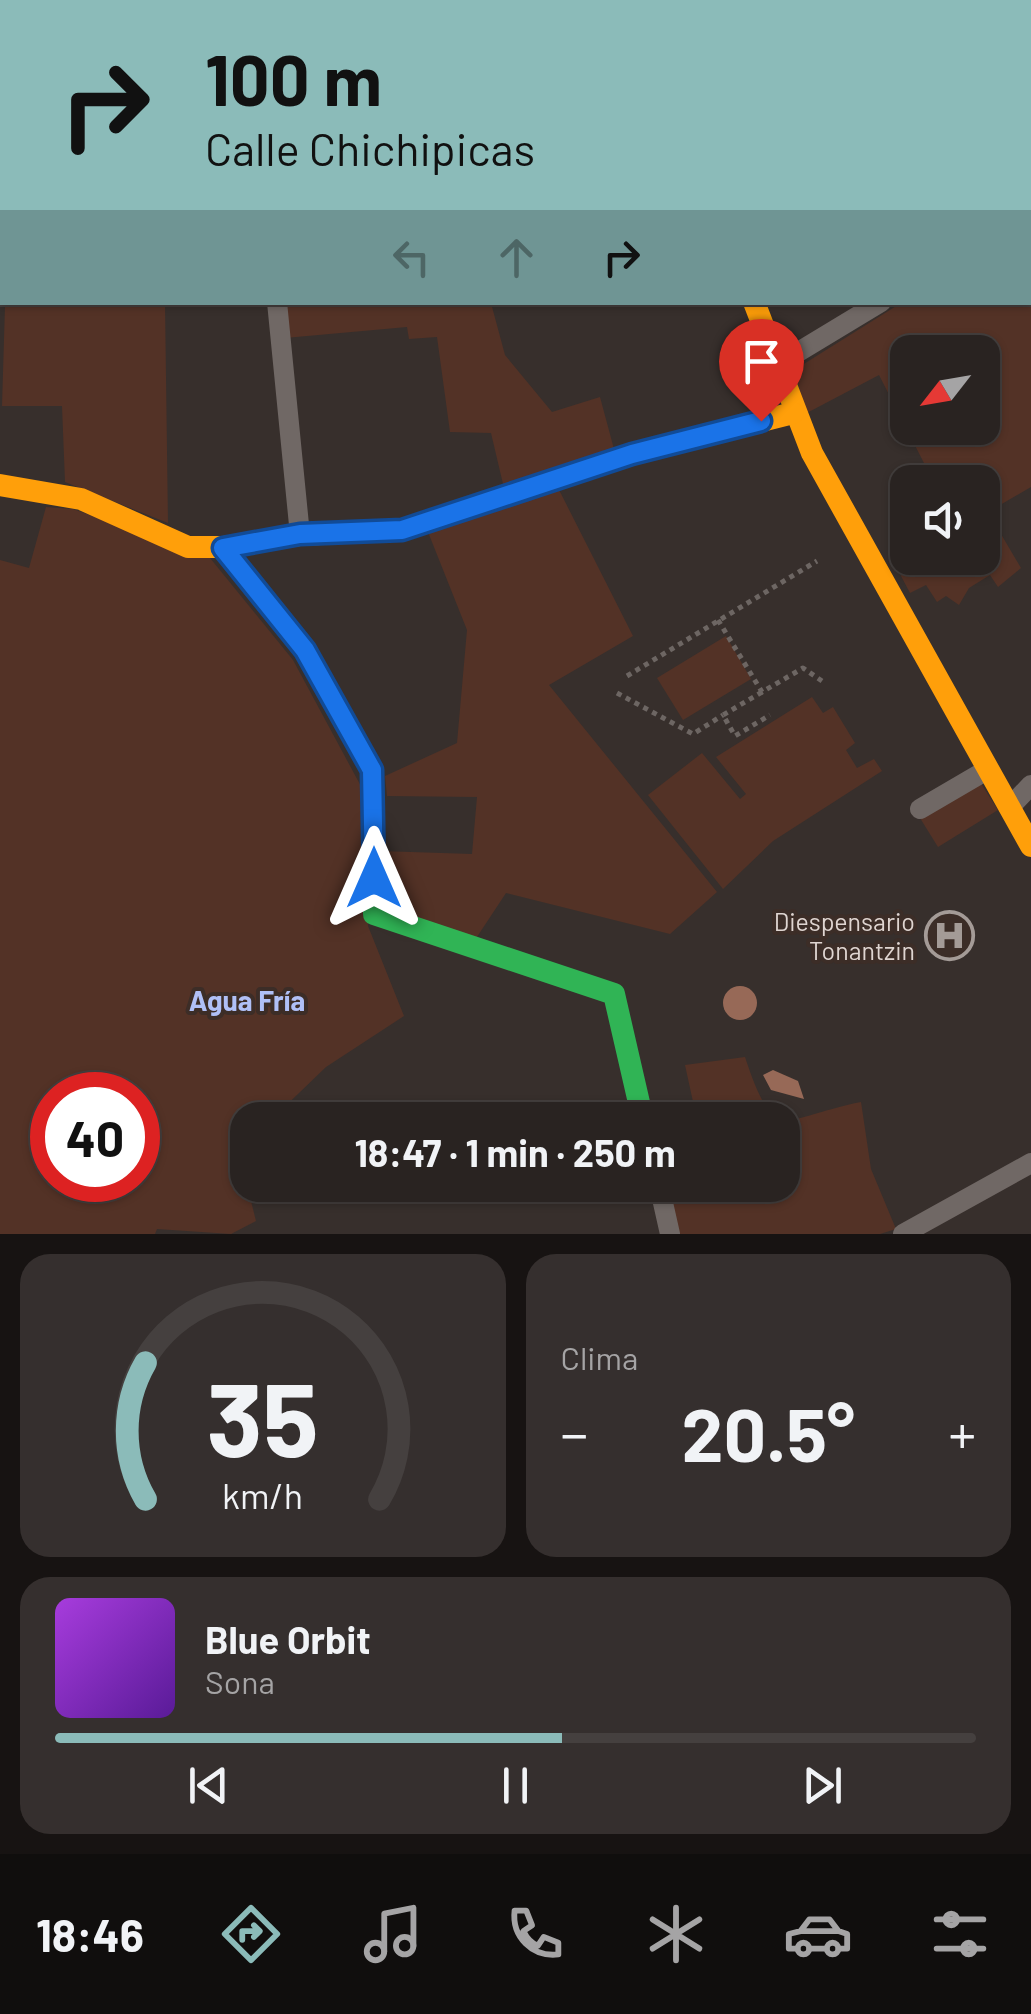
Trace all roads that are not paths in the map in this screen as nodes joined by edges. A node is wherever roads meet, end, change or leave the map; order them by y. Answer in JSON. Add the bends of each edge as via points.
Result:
{"nodes":[{"id":1,"x":277,"y":305,"type":"edge"},
{"id":2,"x":755,"y":305,"type":"edge"},
{"id":3,"x":876,"y":305,"type":"edge"},
{"id":4,"x":778,"y":372,"type":"junction"},
{"id":5,"x":793,"y":413,"type":"junction"},
{"id":6,"x":0,"y":485,"type":"edge"},
{"id":7,"x":300,"y":534,"type":"junction"},
{"id":8,"x":223,"y":548,"type":"junction"},
{"id":9,"x":985,"y":771,"type":"junction"},
{"id":10,"x":1031,"y":785,"type":"edge"},
{"id":11,"x":1008,"y":808,"type":"junction"},
{"id":12,"x":920,"y":809,"type":"dead end"},
{"id":13,"x":1031,"y":846,"type":"edge"},
{"id":14,"x":640,"y":1102,"type":"edge"},
{"id":15,"x":1031,"y":1163,"type":"edge"},
{"id":16,"x":663,"y":1202,"type":"edge"},
{"id":17,"x":670,"y":1234,"type":"edge"},
{"id":18,"x":904,"y":1234,"type":"edge"}],
"edges":[{"from":1,"to":7,"type":"street"},
{"from":2,"to":4,"type":"street"},
{"from":3,"to":4,"type":"street","via":[[790,357]]},
{"from":4,"to":5,"type":"street"},
{"from":5,"to":7,"type":"street","via":[[632,454],[402,530]]},
{"from":5,"to":9,"type":"street"},
{"from":6,"to":8,"type":"street","via":[[81,499],[188,547]]},
{"from":7,"to":8,"type":"street"},
{"from":8,"to":14,"type":"street","via":[[305,650],[372,770],[374,914],[614,994]]},
{"from":9,"to":11,"type":"street"},
{"from":9,"to":12,"type":"street"},
{"from":10,"to":11,"type":"street"},
{"from":11,"to":13,"type":"street"},
{"from":15,"to":18,"type":"street"},
{"from":16,"to":17,"type":"street"}]}
